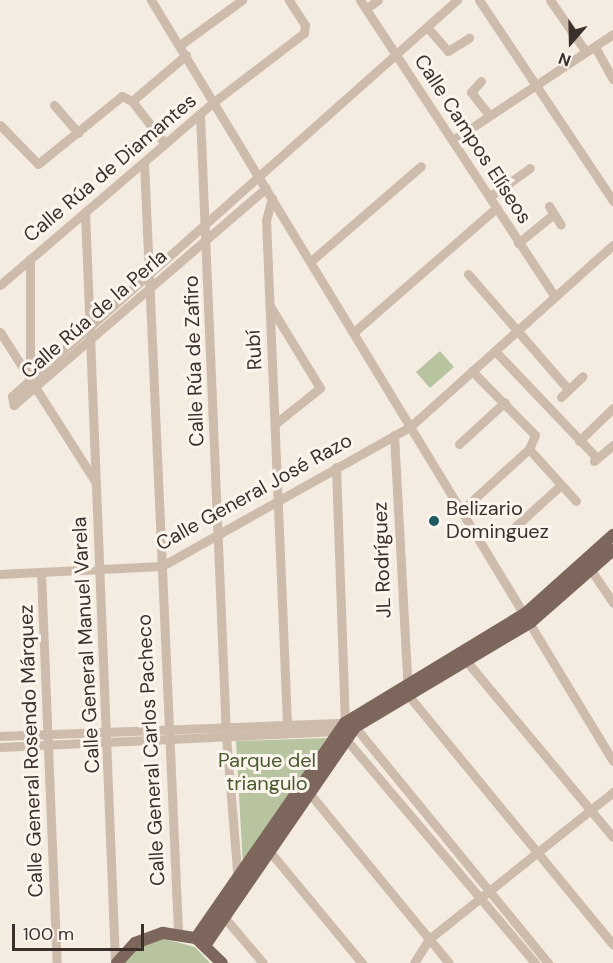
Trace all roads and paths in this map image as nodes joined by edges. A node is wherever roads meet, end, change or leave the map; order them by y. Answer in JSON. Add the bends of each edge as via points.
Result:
{"nodes":[{"id":1,"x":151,"y":0,"type":"edge"},
{"id":2,"x":242,"y":0,"type":"edge"},
{"id":3,"x":288,"y":0,"type":"edge"},
{"id":4,"x":360,"y":0,"type":"edge"},
{"id":5,"x":378,"y":0,"type":"edge"},
{"id":6,"x":457,"y":0,"type":"edge"},
{"id":7,"x":479,"y":0,"type":"edge"},
{"id":8,"x":550,"y":0,"type":"edge"},
{"id":9,"x":366,"y":9,"type":"junction"},
{"id":10,"x":427,"y":27,"type":"junction"},
{"id":11,"x":613,"y":34,"type":"edge"},
{"id":12,"x":469,"y":38,"type":"dead end"},
{"id":13,"x":180,"y":45,"type":"junction"},
{"id":14,"x":591,"y":49,"type":"junction"},
{"id":15,"x":396,"y":54,"type":"junction"},
{"id":16,"x":186,"y":55,"type":"junction"},
{"id":17,"x":613,"y":80,"type":"edge"},
{"id":18,"x":481,"y":81,"type":"dead end"},
{"id":19,"x":535,"y":84,"type":"junction"},
{"id":20,"x":132,"y":101,"type":"junction"},
{"id":21,"x":215,"y":101,"type":"junction"},
{"id":22,"x":54,"y":105,"type":"dead end"},
{"id":23,"x":489,"y":114,"type":"junction"},
{"id":24,"x":200,"y":115,"type":"junction"},
{"id":25,"x":0,"y":125,"type":"edge"},
{"id":26,"x":78,"y":133,"type":"junction"},
{"id":27,"x":453,"y":140,"type":"junction"},
{"id":28,"x":165,"y":144,"type":"junction"},
{"id":29,"x":144,"y":162,"type":"junction"},
{"id":30,"x":421,"y":166,"type":"dead end"},
{"id":31,"x":530,"y":168,"type":"dead end"},
{"id":32,"x":258,"y":174,"type":"junction"},
{"id":33,"x":266,"y":188,"type":"junction"},
{"id":34,"x":489,"y":197,"type":"junction"},
{"id":35,"x":272,"y":198,"type":"junction"},
{"id":36,"x":613,"y":201,"type":"edge"},
{"id":37,"x":496,"y":208,"type":"junction"},
{"id":38,"x":85,"y":212,"type":"junction"},
{"id":39,"x":206,"y":222,"type":"junction"},
{"id":40,"x":561,"y":225,"type":"dead end"},
{"id":41,"x":207,"y":239,"type":"junction"},
{"id":42,"x":518,"y":243,"type":"junction"},
{"id":43,"x":613,"y":245,"type":"edge"},
{"id":44,"x":30,"y":259,"type":"junction"},
{"id":45,"x":311,"y":261,"type":"junction"},
{"id":46,"x":468,"y":274,"type":"dead end"},
{"id":47,"x":148,"y":275,"type":"junction"},
{"id":48,"x":0,"y":285,"type":"edge"},
{"id":49,"x":150,"y":289,"type":"junction"},
{"id":50,"x":555,"y":297,"type":"junction"},
{"id":51,"x":269,"y":304,"type":"junction"},
{"id":52,"x":91,"y":326,"type":"junction"},
{"id":53,"x":0,"y":332,"type":"edge"},
{"id":54,"x":354,"y":332,"type":"junction"},
{"id":55,"x":515,"y":333,"type":"junction"},
{"id":56,"x":91,"y":340,"type":"junction"},
{"id":57,"x":495,"y":351,"type":"junction"},
{"id":58,"x":472,"y":371,"type":"junction"},
{"id":59,"x":583,"y":376,"type":"dead end"},
{"id":60,"x":30,"y":380,"type":"junction"},
{"id":61,"x":568,"y":389,"type":"junction"},
{"id":62,"x":35,"y":390,"type":"junction"},
{"id":63,"x":561,"y":397,"type":"dead end"},
{"id":64,"x":505,"y":402,"type":"junction"},
{"id":65,"x":613,"y":408,"type":"edge"},
{"id":66,"x":276,"y":423,"type":"junction"},
{"id":67,"x":411,"y":426,"type":"junction"},
{"id":68,"x":394,"y":435,"type":"junction"},
{"id":69,"x":579,"y":441,"type":"junction"},
{"id":70,"x":459,"y":444,"type":"dead end"},
{"id":71,"x":613,"y":445,"type":"edge"},
{"id":72,"x":529,"y":449,"type":"junction"},
{"id":73,"x":336,"y":467,"type":"junction"},
{"id":74,"x":96,"y":483,"type":"junction"},
{"id":75,"x":561,"y":485,"type":"junction"},
{"id":76,"x":277,"y":500,"type":"junction"},
{"id":77,"x":576,"y":501,"type":"dead end"},
{"id":78,"x":463,"y":509,"type":"junction"},
{"id":79,"x":218,"y":534,"type":"junction"},
{"id":80,"x":506,"y":535,"type":"dead end"},
{"id":81,"x":613,"y":535,"type":"edge"},
{"id":82,"x":613,"y":550,"type":"edge"},
{"id":83,"x":162,"y":566,"type":"junction"},
{"id":84,"x":100,"y":569,"type":"junction"},
{"id":85,"x":591,"y":570,"type":"junction"},
{"id":86,"x":42,"y":573,"type":"junction"},
{"id":87,"x":0,"y":574,"type":"edge"},
{"id":88,"x":613,"y":603,"type":"edge"},
{"id":89,"x":529,"y":617,"type":"junction"},
{"id":90,"x":462,"y":656,"type":"junction"},
{"id":91,"x":406,"y":689,"type":"junction"},
{"id":92,"x":287,"y":723,"type":"junction"},
{"id":93,"x":226,"y":725,"type":"junction"},
{"id":94,"x":166,"y":728,"type":"junction"},
{"id":95,"x":346,"y":729,"type":"junction"},
{"id":96,"x":109,"y":730,"type":"junction"},
{"id":97,"x":48,"y":733,"type":"junction"},
{"id":98,"x":0,"y":735,"type":"edge"},
{"id":99,"x":226,"y":736,"type":"junction"},
{"id":100,"x":166,"y":738,"type":"junction"},
{"id":101,"x":109,"y":742,"type":"junction"},
{"id":102,"x":49,"y":745,"type":"junction"},
{"id":103,"x":0,"y":747,"type":"edge"},
{"id":104,"x":613,"y":761,"type":"edge"},
{"id":105,"x":305,"y":788,"type":"junction"},
{"id":106,"x":613,"y":792,"type":"edge"},
{"id":107,"x":590,"y":810,"type":"junction"},
{"id":108,"x":613,"y":837,"type":"edge"},
{"id":109,"x":266,"y":847,"type":"junction"},
{"id":110,"x":537,"y":853,"type":"junction"},
{"id":111,"x":237,"y":879,"type":"junction"},
{"id":112,"x":490,"y":890,"type":"junction"},
{"id":113,"x":241,"y":891,"type":"junction"},
{"id":114,"x":481,"y":897,"type":"junction"},
{"id":115,"x":224,"y":917,"type":"junction"},
{"id":116,"x":178,"y":933,"type":"junction"},
{"id":117,"x":429,"y":939,"type":"junction"},
{"id":118,"x":201,"y":941,"type":"junction"},
{"id":119,"x":613,"y":945,"type":"edge"},
{"id":120,"x":57,"y":963,"type":"edge"},
{"id":121,"x":116,"y":963,"type":"edge"},
{"id":122,"x":222,"y":963,"type":"edge"},
{"id":123,"x":263,"y":963,"type":"edge"},
{"id":124,"x":362,"y":963,"type":"edge"},
{"id":125,"x":414,"y":963,"type":"edge"},
{"id":126,"x":449,"y":963,"type":"edge"},
{"id":127,"x":535,"y":963,"type":"edge"},
{"id":128,"x":548,"y":963,"type":"edge"}],
"edges":[{"from":1,"to":13,"type":"street"},
{"from":2,"to":13,"type":"street"},
{"from":3,"to":21,"type":"street","name":"Calle Rúa de Diamantes","via":[[306,25],[304,33]]},
{"from":4,"to":9,"type":"street","name":"Calle Campos Elíseos"},
{"from":5,"to":9,"type":"street"},
{"from":6,"to":10,"type":"street","name":"Calle Rúa de la Perla"},
{"from":7,"to":19,"type":"street"},
{"from":8,"to":14,"type":"street"},
{"from":9,"to":15,"type":"street","name":"Calle Campos Elíseos"},
{"from":10,"to":12,"type":"street","via":[[448,51]]},
{"from":10,"to":15,"type":"street","name":"Calle Rúa de la Perla"},
{"from":11,"to":14,"type":"street"},
{"from":13,"to":16,"type":"street"},
{"from":14,"to":17,"type":"street"},
{"from":14,"to":19,"type":"street"},
{"from":15,"to":27,"type":"street","name":"Calle Campos Elíseos"},
{"from":15,"to":32,"type":"street","name":"Calle Rúa de la Perla"},
{"from":16,"to":20,"type":"street"},
{"from":16,"to":21,"type":"street"},
{"from":18,"to":23,"type":"street","via":[[471,92]]},
{"from":19,"to":23,"type":"street"},
{"from":19,"to":36,"type":"street"},
{"from":20,"to":26,"type":"street","via":[[122,96]]},
{"from":20,"to":28,"type":"street"},
{"from":21,"to":24,"type":"street","name":"Calle Rúa de Diamantes"},
{"from":21,"to":32,"type":"street"},
{"from":22,"to":26,"type":"street"},
{"from":23,"to":27,"type":"street"},
{"from":24,"to":28,"type":"street","name":"Calle Rúa de Diamantes"},
{"from":24,"to":39,"type":"street","name":"Calle Rúa de Zafiro"},
{"from":25,"to":26,"type":"street","via":[[38,164]]},
{"from":27,"to":34,"type":"street","name":"Calle Campos Elíseos"},
{"from":28,"to":29,"type":"street","name":"Calle Rúa de Diamantes"},
{"from":29,"to":38,"type":"street","name":"Calle Rúa de Diamantes"},
{"from":29,"to":47,"type":"street","name":"Calle General Carlos Pacheco"},
{"from":30,"to":45,"type":"street"},
{"from":31,"to":34,"type":"street"},
{"from":32,"to":33,"type":"street"},
{"from":32,"to":39,"type":"street","name":"Calle Rúa de la Perla"},
{"from":33,"to":35,"type":"street"},
{"from":33,"to":41,"type":"street","name":"Calle Rúa de la Perla"},
{"from":34,"to":37,"type":"street","name":"Calle Campos Elíseos"},
{"from":35,"to":45,"type":"street"},
{"from":35,"to":51,"type":"street","name":"Rubí","via":[[267,220]]},
{"from":37,"to":42,"type":"street","name":"Calle Campos Elíseos"},
{"from":37,"to":54,"type":"street"},
{"from":38,"to":44,"type":"street","name":"Calle Rúa de Diamantes"},
{"from":38,"to":52,"type":"street","name":"Calle General Manuel Varela"},
{"from":39,"to":41,"type":"street","name":"Calle Rúa de Zafiro"},
{"from":39,"to":47,"type":"street","name":"Calle Rúa de la Perla"},
{"from":40,"to":42,"type":"street","via":[[552,210]]},
{"from":41,"to":49,"type":"street","name":"Calle Rúa de la Perla"},
{"from":41,"to":79,"type":"street","name":"Calle Rúa de Zafiro"},
{"from":42,"to":50,"type":"street","name":"Calle Campos Elíseos"},
{"from":43,"to":50,"type":"street","name":"Calle General José Razo"},
{"from":44,"to":48,"type":"street","name":"Calle Rúa de Diamantes"},
{"from":44,"to":60,"type":"street"},
{"from":45,"to":54,"type":"street"},
{"from":46,"to":55,"type":"street"},
{"from":47,"to":49,"type":"street","name":"Calle General Carlos Pacheco"},
{"from":47,"to":52,"type":"street","name":"Calle Rúa de la Perla"},
{"from":49,"to":56,"type":"street","name":"Calle Rúa de la Perla"},
{"from":49,"to":83,"type":"street","name":"Calle General Carlos Pacheco"},
{"from":50,"to":55,"type":"street","name":"Calle General José Razo"},
{"from":51,"to":66,"type":"street","name":"Rubí"},
{"from":51,"to":66,"type":"street","via":[[320,388]]},
{"from":52,"to":56,"type":"street","name":"Calle General Manuel Varela"},
{"from":52,"to":60,"type":"street","name":"Calle Rúa de la Perla"},
{"from":53,"to":60,"type":"street"},
{"from":54,"to":67,"type":"street"},
{"from":55,"to":57,"type":"street","name":"Calle General José Razo"},
{"from":55,"to":61,"type":"street"},
{"from":56,"to":62,"type":"street","name":"Calle Rúa de la Perla"},
{"from":56,"to":74,"type":"street","name":"Calle General Manuel Varela"},
{"from":57,"to":58,"type":"street","name":"Calle General José Razo"},
{"from":57,"to":69,"type":"street"},
{"from":58,"to":64,"type":"street"},
{"from":58,"to":67,"type":"street","name":"Calle General José Razo"},
{"from":59,"to":61,"type":"street"},
{"from":60,"to":62,"type":"street"},
{"from":60,"to":62,"type":"street","name":"Calle Rúa de la Perla","via":[[12,396],[12,403],[15,406]]},
{"from":61,"to":63,"type":"street"},
{"from":62,"to":74,"type":"street"},
{"from":64,"to":70,"type":"street"},
{"from":64,"to":72,"type":"street","via":[[536,435]]},
{"from":65,"to":69,"type":"street"},
{"from":66,"to":76,"type":"street","name":"Rubí"},
{"from":67,"to":68,"type":"street","name":"Calle General José Razo"},
{"from":67,"to":78,"type":"street"},
{"from":68,"to":73,"type":"street","name":"Calle General José Razo"},
{"from":68,"to":91,"type":"street","name":"JL Rodríguez"},
{"from":69,"to":71,"type":"street","via":[[596,460]]},
{"from":72,"to":75,"type":"street"},
{"from":72,"to":78,"type":"street"},
{"from":73,"to":76,"type":"street","name":"Calle General José Razo"},
{"from":73,"to":95,"type":"street"},
{"from":74,"to":84,"type":"street","name":"Calle General Manuel Varela"},
{"from":75,"to":77,"type":"street"},
{"from":75,"to":80,"type":"street"},
{"from":76,"to":79,"type":"street","name":"Calle General José Razo"},
{"from":76,"to":92,"type":"street","name":"Rubí"},
{"from":78,"to":89,"type":"street"},
{"from":79,"to":83,"type":"street","name":"Calle General José Razo"},
{"from":79,"to":93,"type":"street","name":"Calle Rúa de Zafiro"},
{"from":81,"to":89,"type":"main road"},
{"from":82,"to":85,"type":"main road"},
{"from":83,"to":84,"type":"street","name":"Calle General José Razo"},
{"from":83,"to":94,"type":"street","name":"Calle General Carlos Pacheco"},
{"from":84,"to":86,"type":"street","name":"Calle General José Razo"},
{"from":84,"to":96,"type":"street","name":"Calle General Manuel Varela"},
{"from":85,"to":88,"type":"street"},
{"from":85,"to":89,"type":"main road"},
{"from":86,"to":87,"type":"street","name":"Calle General José Razo"},
{"from":86,"to":97,"type":"street","name":"Calle General Rosendo Márquez"},
{"from":89,"to":90,"type":"main road"},
{"from":89,"to":104,"type":"street"},
{"from":90,"to":91,"type":"main road"},
{"from":90,"to":107,"type":"street"},
{"from":91,"to":95,"type":"main road"},
{"from":91,"to":110,"type":"street"},
{"from":92,"to":93,"type":"street"},
{"from":92,"to":95,"type":"street"},
{"from":93,"to":94,"type":"street"},
{"from":93,"to":99,"type":"street","name":"Calle Rúa de Zafiro"},
{"from":94,"to":96,"type":"street"},
{"from":94,"to":100,"type":"street","name":"Calle General Carlos Pacheco"},
{"from":95,"to":99,"type":"street"},
{"from":95,"to":105,"type":"main road"},
{"from":95,"to":112,"type":"street"},
{"from":95,"to":114,"type":"street"},
{"from":96,"to":97,"type":"street"},
{"from":96,"to":101,"type":"street","name":"Calle General Manuel Varela"},
{"from":97,"to":98,"type":"street"},
{"from":97,"to":102,"type":"street","name":"Calle General Rosendo Márquez"},
{"from":99,"to":100,"type":"street"},
{"from":99,"to":111,"type":"street","name":"Calle Rúa de Zafiro"},
{"from":100,"to":101,"type":"street"},
{"from":100,"to":116,"type":"street","name":"Calle General Carlos Pacheco"},
{"from":101,"to":102,"type":"street"},
{"from":101,"to":121,"type":"street","name":"Calle General Manuel Varela"},
{"from":102,"to":103,"type":"street"},
{"from":102,"to":120,"type":"street","name":"Calle General Rosendo Márquez"},
{"from":105,"to":109,"type":"main road"},
{"from":105,"to":117,"type":"street"},
{"from":106,"to":107,"type":"street"},
{"from":107,"to":108,"type":"street"},
{"from":107,"to":110,"type":"street"},
{"from":109,"to":111,"type":"main road"},
{"from":109,"to":113,"type":"main road"},
{"from":109,"to":124,"type":"street"},
{"from":110,"to":112,"type":"street"},
{"from":110,"to":119,"type":"street"},
{"from":111,"to":113,"type":"street","name":"Calle Rúa de Zafiro"},
{"from":111,"to":118,"type":"main road"},
{"from":112,"to":114,"type":"street"},
{"from":112,"to":128,"type":"street"},
{"from":113,"to":115,"type":"main road"},
{"from":114,"to":117,"type":"street"},
{"from":114,"to":127,"type":"street"},
{"from":115,"to":118,"type":"main road"},
{"from":115,"to":123,"type":"street"},
{"from":116,"to":118,"type":"main road"},
{"from":116,"to":121,"type":"main road","via":[[149,936]]},
{"from":117,"to":125,"type":"street"},
{"from":117,"to":126,"type":"street"},
{"from":118,"to":122,"type":"main road"}]}
